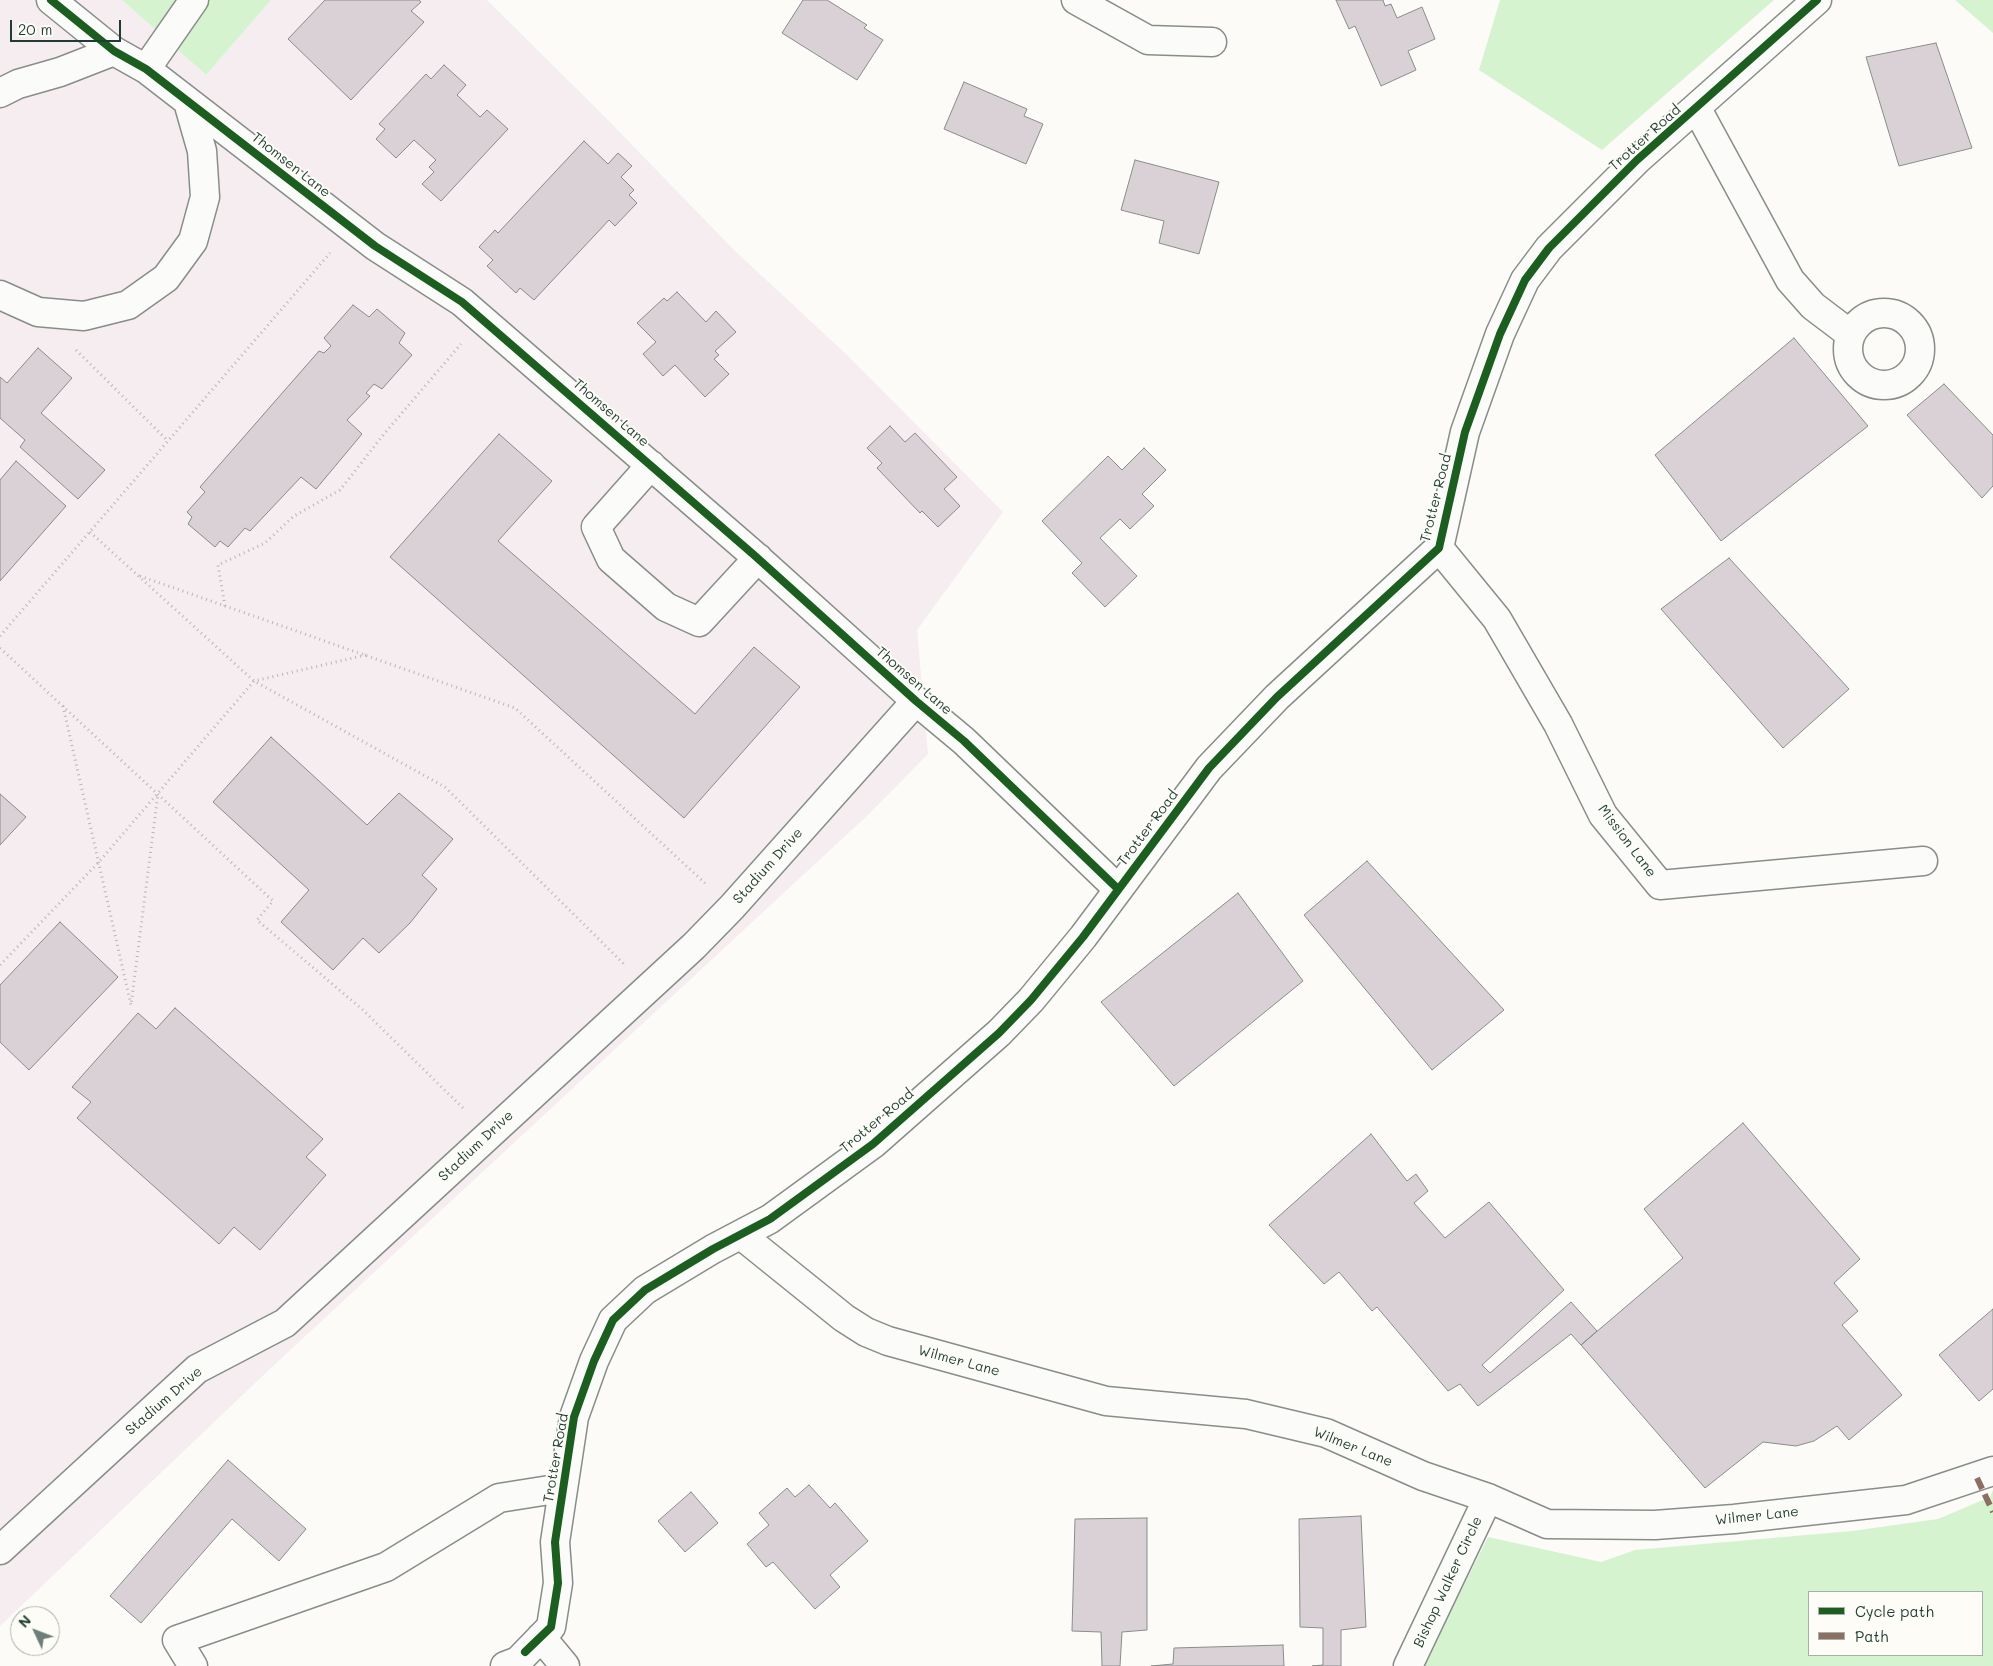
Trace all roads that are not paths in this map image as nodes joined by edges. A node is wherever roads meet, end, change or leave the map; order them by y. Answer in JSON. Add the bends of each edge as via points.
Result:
{"nodes":[{"id":1,"x":51,"y":0,"type":"edge"},
{"id":2,"x":194,"y":0,"type":"edge"},
{"id":3,"x":1076,"y":0,"type":"edge"},
{"id":4,"x":1817,"y":0,"type":"edge"},
{"id":5,"x":1212,"y":42,"type":"dead end"},
{"id":6,"x":114,"y":51,"type":"junction"},
{"id":7,"x":146,"y":69,"type":"junction"},
{"id":8,"x":0,"y":93,"type":"edge"},
{"id":9,"x":188,"y":102,"type":"junction"},
{"id":10,"x":1697,"y":109,"type":"junction"},
{"id":11,"x":0,"y":295,"type":"edge"},
{"id":12,"x":1850,"y":334,"type":"dead end"},
{"id":13,"x":651,"y":465,"type":"junction"},
{"id":14,"x":1439,"y":548,"type":"junction"},
{"id":15,"x":758,"y":558,"type":"junction"},
{"id":16,"x":916,"y":701,"type":"junction"},
{"id":17,"x":1923,"y":861,"type":"dead end"},
{"id":18,"x":1118,"y":889,"type":"junction"},
{"id":19,"x":740,"y":1235,"type":"junction"},
{"id":20,"x":1993,"y":1471,"type":"edge"},
{"id":21,"x":562,"y":1488,"type":"junction"},
{"id":22,"x":1488,"y":1498,"type":"junction"},
{"id":23,"x":0,"y":1550,"type":"edge"},
{"id":24,"x":524,"y":1652,"type":"edge"},
{"id":25,"x":194,"y":1666,"type":"edge"},
{"id":26,"x":565,"y":1666,"type":"edge"},
{"id":27,"x":1408,"y":1666,"type":"edge"}],
"edges":[{"from":1,"to":6,"type":"street","name":"Thomsen Lane"},
{"from":2,"to":7,"type":"street"},
{"from":3,"to":5,"type":"street","via":[[1148,40]]},
{"from":4,"to":10,"type":"street","name":"Trotter Road"},
{"from":6,"to":7,"type":"street","name":"Thomsen Lane"},
{"from":6,"to":8,"type":"street"},
{"from":7,"to":9,"type":"street","name":"Thomsen Lane"},
{"from":9,"to":11,"type":"street","via":[[202,151],[205,197],[192,241],[166,278],[128,305],[84,316],[38,312]]},
{"from":9,"to":13,"type":"street","name":"Thomsen Lane","via":[[375,246],[462,302]]},
{"from":10,"to":12,"type":"street","via":[[1790,280],[1813,306]]},
{"from":10,"to":14,"type":"street","name":"Trotter Road","via":[[1637,160],[1555,241],[1526,280],[1500,334],[1465,432]]},
{"from":13,"to":15,"type":"street","name":"Thomsen Lane"},
{"from":13,"to":15,"type":"street","via":[[596,527],[611,559],[666,607],[699,622]]},
{"from":14,"to":17,"type":"street","name":"Mission Lane","via":[[1497,619],[1558,724],[1603,814],[1660,884]]},
{"from":14,"to":18,"type":"street","name":"Trotter Road","via":[[1277,697],[1208,768]]},
{"from":15,"to":16,"type":"street","name":"Thomsen Lane"},
{"from":16,"to":18,"type":"street","name":"Thomsen Lane","via":[[964,741]]},
{"from":16,"to":23,"type":"street","name":"Stadium Drive","via":[[694,946],[285,1323],[197,1369]]},
{"from":18,"to":19,"type":"street","name":"Trotter Road","via":[[1060,965],[999,1033],[873,1144],[770,1219]]},
{"from":19,"to":21,"type":"street","name":"Trotter Road","via":[[645,1290],[613,1320],[574,1417]]},
{"from":19,"to":22,"type":"street","name":"Wilmer Lane","via":[[844,1318],[888,1341],[1106,1401],[1246,1414],[1326,1433],[1423,1476]]},
{"from":20,"to":22,"type":"street","name":"Wilmer Lane","via":[[1906,1500],[1655,1525],[1546,1524]]},
{"from":21,"to":24,"type":"street","name":"Trotter Road","via":[[555,1542],[558,1583],[551,1628]]},
{"from":21,"to":25,"type":"street","via":[[498,1498],[386,1567],[177,1640]]},
{"from":22,"to":27,"type":"street","name":"Bishop Walker Circle"},
{"from":24,"to":26,"type":"street"}]}
